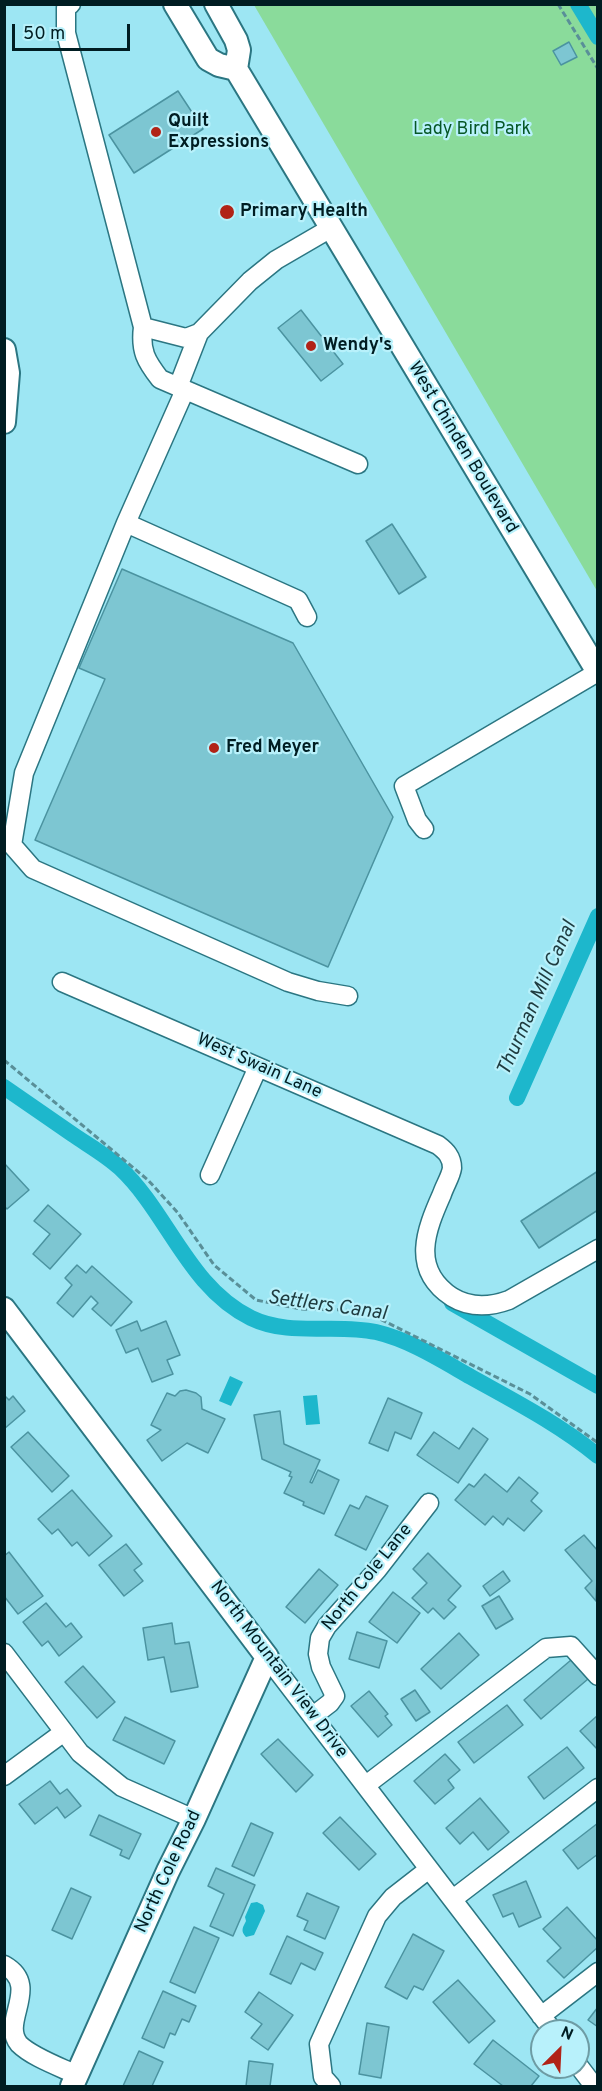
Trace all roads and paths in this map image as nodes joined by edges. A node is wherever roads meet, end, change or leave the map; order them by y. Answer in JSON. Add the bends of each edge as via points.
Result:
{"nodes":[{"id":1,"x":71,"y":4,"type":"edge"},
{"id":2,"x":175,"y":4,"type":"edge"},
{"id":3,"x":216,"y":4,"type":"edge"},
{"id":4,"x":558,"y":4,"type":"edge"},
{"id":5,"x":236,"y":69,"type":"junction"},
{"id":6,"x":597,"y":69,"type":"edge"},
{"id":7,"x":331,"y":228,"type":"junction"},
{"id":8,"x":143,"y":327,"type":"junction"},
{"id":9,"x":199,"y":333,"type":"junction"},
{"id":10,"x":4,"y":350,"type":"edge"},
{"id":11,"x":181,"y":388,"type":"junction"},
{"id":12,"x":5,"y":419,"type":"edge"},
{"id":13,"x":358,"y":465,"type":"dead end"},
{"id":14,"x":126,"y":523,"type":"junction"},
{"id":15,"x":307,"y":617,"type":"dead end"},
{"id":16,"x":597,"y":672,"type":"edge"},
{"id":17,"x":424,"y":829,"type":"dead end"},
{"id":18,"x":62,"y":982,"type":"dead end"},
{"id":19,"x":348,"y":996,"type":"dead end"},
{"id":20,"x":4,"y":1060,"type":"edge"},
{"id":21,"x":258,"y":1067,"type":"junction"},
{"id":22,"x":210,"y":1175,"type":"dead end"},
{"id":23,"x":597,"y":1249,"type":"edge"},
{"id":24,"x":4,"y":1308,"type":"edge"},
{"id":25,"x":597,"y":1443,"type":"edge"},
{"id":26,"x":429,"y":1503,"type":"dead end"},
{"id":27,"x":4,"y":1653,"type":"edge"},
{"id":28,"x":267,"y":1657,"type":"junction"},
{"id":29,"x":597,"y":1676,"type":"edge"},
{"id":30,"x":313,"y":1716,"type":"junction"},
{"id":31,"x":64,"y":1732,"type":"junction"},
{"id":32,"x":4,"y":1776,"type":"edge"},
{"id":33,"x":366,"y":1785,"type":"junction"},
{"id":34,"x":597,"y":1788,"type":"edge"},
{"id":35,"x":194,"y":1819,"type":"junction"},
{"id":36,"x":429,"y":1869,"type":"junction"},
{"id":37,"x":453,"y":1899,"type":"junction"},
{"id":38,"x":4,"y":1965,"type":"edge"},
{"id":39,"x":597,"y":1972,"type":"edge"},
{"id":40,"x":541,"y":2016,"type":"junction"},
{"id":41,"x":543,"y":2019,"type":"edge"},
{"id":42,"x":74,"y":2081,"type":"edge"},
{"id":43,"x":331,"y":2086,"type":"edge"}],
"edges":[{"from":1,"to":8,"type":"street","via":[[66,8],[66,33]]},
{"from":2,"to":5,"type":"main road","via":[[208,59]]},
{"from":3,"to":5,"type":"main road","via":[[236,40]]},
{"from":4,"to":6,"type":"path"},
{"from":5,"to":7,"type":"main road","name":"West Chinden Boulevard"},
{"from":7,"to":9,"type":"street","via":[[258,274]]},
{"from":7,"to":16,"type":"main road","name":"West Chinden Boulevard"},
{"from":8,"to":9,"type":"street","via":[[186,338]]},
{"from":8,"to":11,"type":"street","via":[[141,340],[147,363],[160,379]]},
{"from":9,"to":11,"type":"street"},
{"from":10,"to":12,"type":"main road","via":[[8,373]]},
{"from":11,"to":13,"type":"street"},
{"from":11,"to":14,"type":"street"},
{"from":14,"to":15,"type":"street","via":[[298,600]]},
{"from":14,"to":19,"type":"street","via":[[24,773],[12,845],[33,869],[288,982]]},
{"from":16,"to":17,"type":"street","via":[[404,786]]},
{"from":18,"to":21,"type":"street","name":"West Swain Lane"},
{"from":20,"to":25,"type":"path","via":[[148,1180],[178,1213],[214,1265],[256,1300],[376,1317],[530,1394]]},
{"from":21,"to":22,"type":"street"},
{"from":21,"to":23,"type":"street","name":"West Swain Lane","via":[[446,1151],[451,1159],[450,1174],[428,1227],[424,1253],[433,1279],[453,1298],[483,1306],[497,1305]]},
{"from":24,"to":28,"type":"main road","name":"North Mountain View Drive"},
{"from":26,"to":30,"type":"street","name":"North Cole Lane","via":[[320,1638],[321,1667],[335,1696]]},
{"from":27,"to":31,"type":"street"},
{"from":28,"to":30,"type":"street","name":"North Mountain View Drive"},
{"from":28,"to":35,"type":"main road","name":"North Cole Road"},
{"from":29,"to":33,"type":"street","via":[[571,1646],[546,1648]]},
{"from":30,"to":33,"type":"street","name":"North Mountain View Drive"},
{"from":31,"to":32,"type":"street"},
{"from":31,"to":35,"type":"street","via":[[80,1753],[123,1787]]},
{"from":33,"to":36,"type":"street","name":"North Mountain View Drive"},
{"from":34,"to":37,"type":"street"},
{"from":35,"to":42,"type":"main road","name":"North Cole Road"},
{"from":36,"to":37,"type":"street","name":"North Mountain View Drive"},
{"from":36,"to":43,"type":"street","via":[[393,1897],[377,1916],[319,2044],[323,2077]]},
{"from":37,"to":40,"type":"street","name":"North Mountain View Drive"},
{"from":38,"to":42,"type":"street","via":[[14,1970],[21,1990],[14,2036],[27,2050]]},
{"from":39,"to":40,"type":"street"},
{"from":40,"to":41,"type":"street","name":"North Mountain View Drive"}]}
